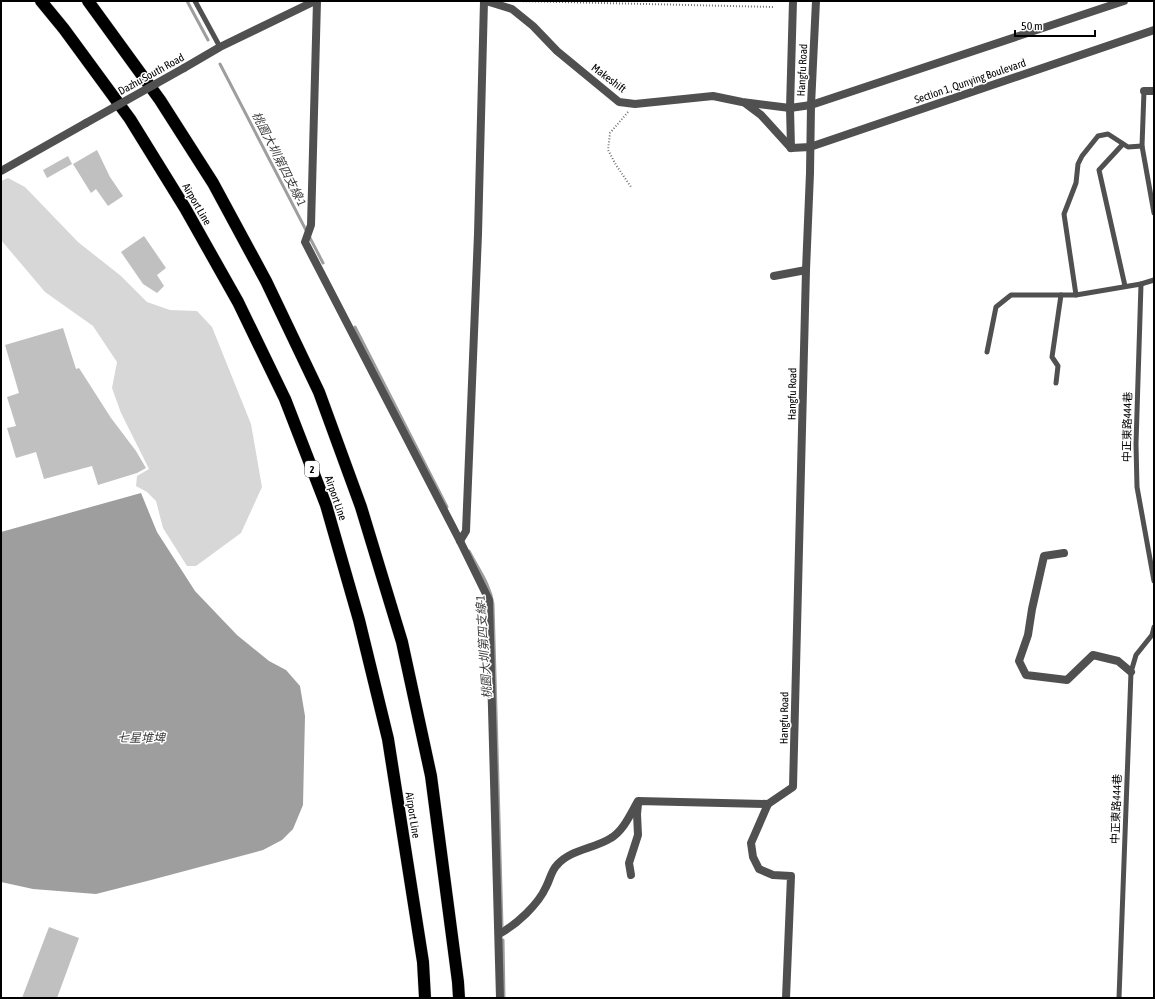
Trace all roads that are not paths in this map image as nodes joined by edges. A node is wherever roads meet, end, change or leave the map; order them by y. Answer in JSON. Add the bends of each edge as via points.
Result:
{"nodes":[{"id":1,"x":41,"y":1,"type":"edge"},
{"id":2,"x":88,"y":1,"type":"edge"},
{"id":3,"x":195,"y":1,"type":"edge"},
{"id":4,"x":316,"y":1,"type":"edge"},
{"id":5,"x":485,"y":1,"type":"edge"},
{"id":6,"x":793,"y":1,"type":"edge"},
{"id":7,"x":816,"y":1,"type":"edge"},
{"id":8,"x":1124,"y":1,"type":"edge"},
{"id":9,"x":1154,"y":30,"type":"edge"},
{"id":10,"x":220,"y":47,"type":"junction"},
{"id":11,"x":1144,"y":91,"type":"joint"},
{"id":12,"x":1154,"y":91,"type":"edge"},
{"id":13,"x":742,"y":102,"type":"junction"},
{"id":14,"x":811,"y":105,"type":"junction"},
{"id":15,"x":790,"y":108,"type":"junction"},
{"id":16,"x":1123,"y":144,"type":"junction"},
{"id":17,"x":1142,"y":146,"type":"junction"},
{"id":18,"x":810,"y":147,"type":"junction"},
{"id":19,"x":791,"y":148,"type":"junction"},
{"id":20,"x":1,"y":171,"type":"edge"},
{"id":21,"x":1154,"y":213,"type":"edge"},
{"id":22,"x":806,"y":270,"type":"junction"},
{"id":23,"x":774,"y":276,"type":"dead end"},
{"id":24,"x":1154,"y":280,"type":"edge"},
{"id":25,"x":1141,"y":284,"type":"junction"},
{"id":26,"x":1126,"y":286,"type":"junction"},
{"id":27,"x":1061,"y":295,"type":"junction"},
{"id":28,"x":1076,"y":295,"type":"junction"},
{"id":29,"x":987,"y":352,"type":"dead end"},
{"id":30,"x":1056,"y":383,"type":"dead end"},
{"id":31,"x":460,"y":541,"type":"junction"},
{"id":32,"x":1064,"y":553,"type":"dead end"},
{"id":33,"x":1154,"y":582,"type":"edge"},
{"id":34,"x":1154,"y":627,"type":"edge"},
{"id":35,"x":1131,"y":672,"type":"junction"},
{"id":36,"x":638,"y":801,"type":"junction"},
{"id":37,"x":768,"y":804,"type":"junction"},
{"id":38,"x":631,"y":875,"type":"dead end"},
{"id":39,"x":499,"y":934,"type":"junction"},
{"id":40,"x":425,"y":998,"type":"edge"},
{"id":41,"x":459,"y":998,"type":"edge"},
{"id":42,"x":500,"y":998,"type":"edge"},
{"id":43,"x":786,"y":998,"type":"edge"},
{"id":44,"x":1119,"y":998,"type":"edge"}],
"edges":[{"from":1,"to":40,"type":"highway","name":"Airport Line","number":"2","via":[[130,119],[185,208],[238,302],[285,399],[324,498],[359,620],[388,739],[423,962]]},
{"from":2,"to":41,"type":"highway","name":"Airport Line","via":[[160,100],[213,183],[266,281],[319,392],[361,507],[402,642],[431,776]]},
{"from":3,"to":10,"type":"lane"},
{"from":4,"to":10,"type":"street","name":"Dazhu South Road"},
{"from":4,"to":31,"type":"street","via":[[311,225],[305,242]]},
{"from":5,"to":13,"type":"street","name":"Makeshift","via":[[512,9],[557,51],[619,102],[635,104],[713,96]]},
{"from":5,"to":31,"type":"street","via":[[467,523]]},
{"from":6,"to":15,"type":"street","name":"Hangfu Road"},
{"from":7,"to":14,"type":"street","name":"Hangfu Road"},
{"from":8,"to":14,"type":"street"},
{"from":9,"to":18,"type":"street","name":"Section 1, Qunying Boulevard"},
{"from":10,"to":20,"type":"street","name":"Dazhu South Road","bridge":true},
{"from":11,"to":12,"type":"street"},
{"from":11,"to":17,"type":"lane"},
{"from":13,"to":15,"type":"street","name":"Makeshift"},
{"from":13,"to":19,"type":"street","name":"Makeshift","via":[[761,115]]},
{"from":14,"to":15,"type":"street"},
{"from":14,"to":18,"type":"street","name":"Hangfu Road"},
{"from":15,"to":19,"type":"street","name":"Hangfu Road"},
{"from":16,"to":17,"type":"lane","via":[[1128,147]]},
{"from":16,"to":26,"type":"lane","via":[[1099,170]]},
{"from":16,"to":28,"type":"lane","via":[[1108,134],[1098,136],[1078,164],[1076,182],[1064,214]]},
{"from":17,"to":21,"type":"lane"},
{"from":18,"to":19,"type":"street","name":"Section 1, Qunying Boulevard"},
{"from":18,"to":22,"type":"street","name":"Hangfu Road"},
{"from":22,"to":23,"type":"street"},
{"from":22,"to":37,"type":"street","name":"Hangfu Road","via":[[793,787]]},
{"from":24,"to":25,"type":"lane"},
{"from":25,"to":26,"type":"lane"},
{"from":25,"to":33,"type":"lane","name":"中正東路444巷","via":[[1137,488]]},
{"from":26,"to":28,"type":"lane"},
{"from":27,"to":28,"type":"lane"},
{"from":27,"to":29,"type":"lane","via":[[1011,295],[996,307]]},
{"from":27,"to":30,"type":"lane","via":[[1052,357],[1058,366]]},
{"from":31,"to":39,"type":"street","via":[[489,600]]},
{"from":32,"to":35,"type":"street","via":[[1044,556],[1028,635],[1019,661],[1026,675],[1067,680],[1094,656],[1118,661]]},
{"from":34,"to":35,"type":"lane","name":"中正東路444巷","via":[[1152,635],[1136,655]]},
{"from":35,"to":44,"type":"lane","name":"中正東路444巷"},
{"from":36,"to":37,"type":"street"},
{"from":36,"to":38,"type":"street","via":[[638,835],[629,863]]},
{"from":36,"to":39,"type":"street","via":[[626,822],[613,837],[571,854],[557,865],[537,903]]},
{"from":37,"to":43,"type":"street","via":[[752,843],[753,857],[759,869],[773,875],[791,876]]},
{"from":39,"to":42,"type":"street"}]}
